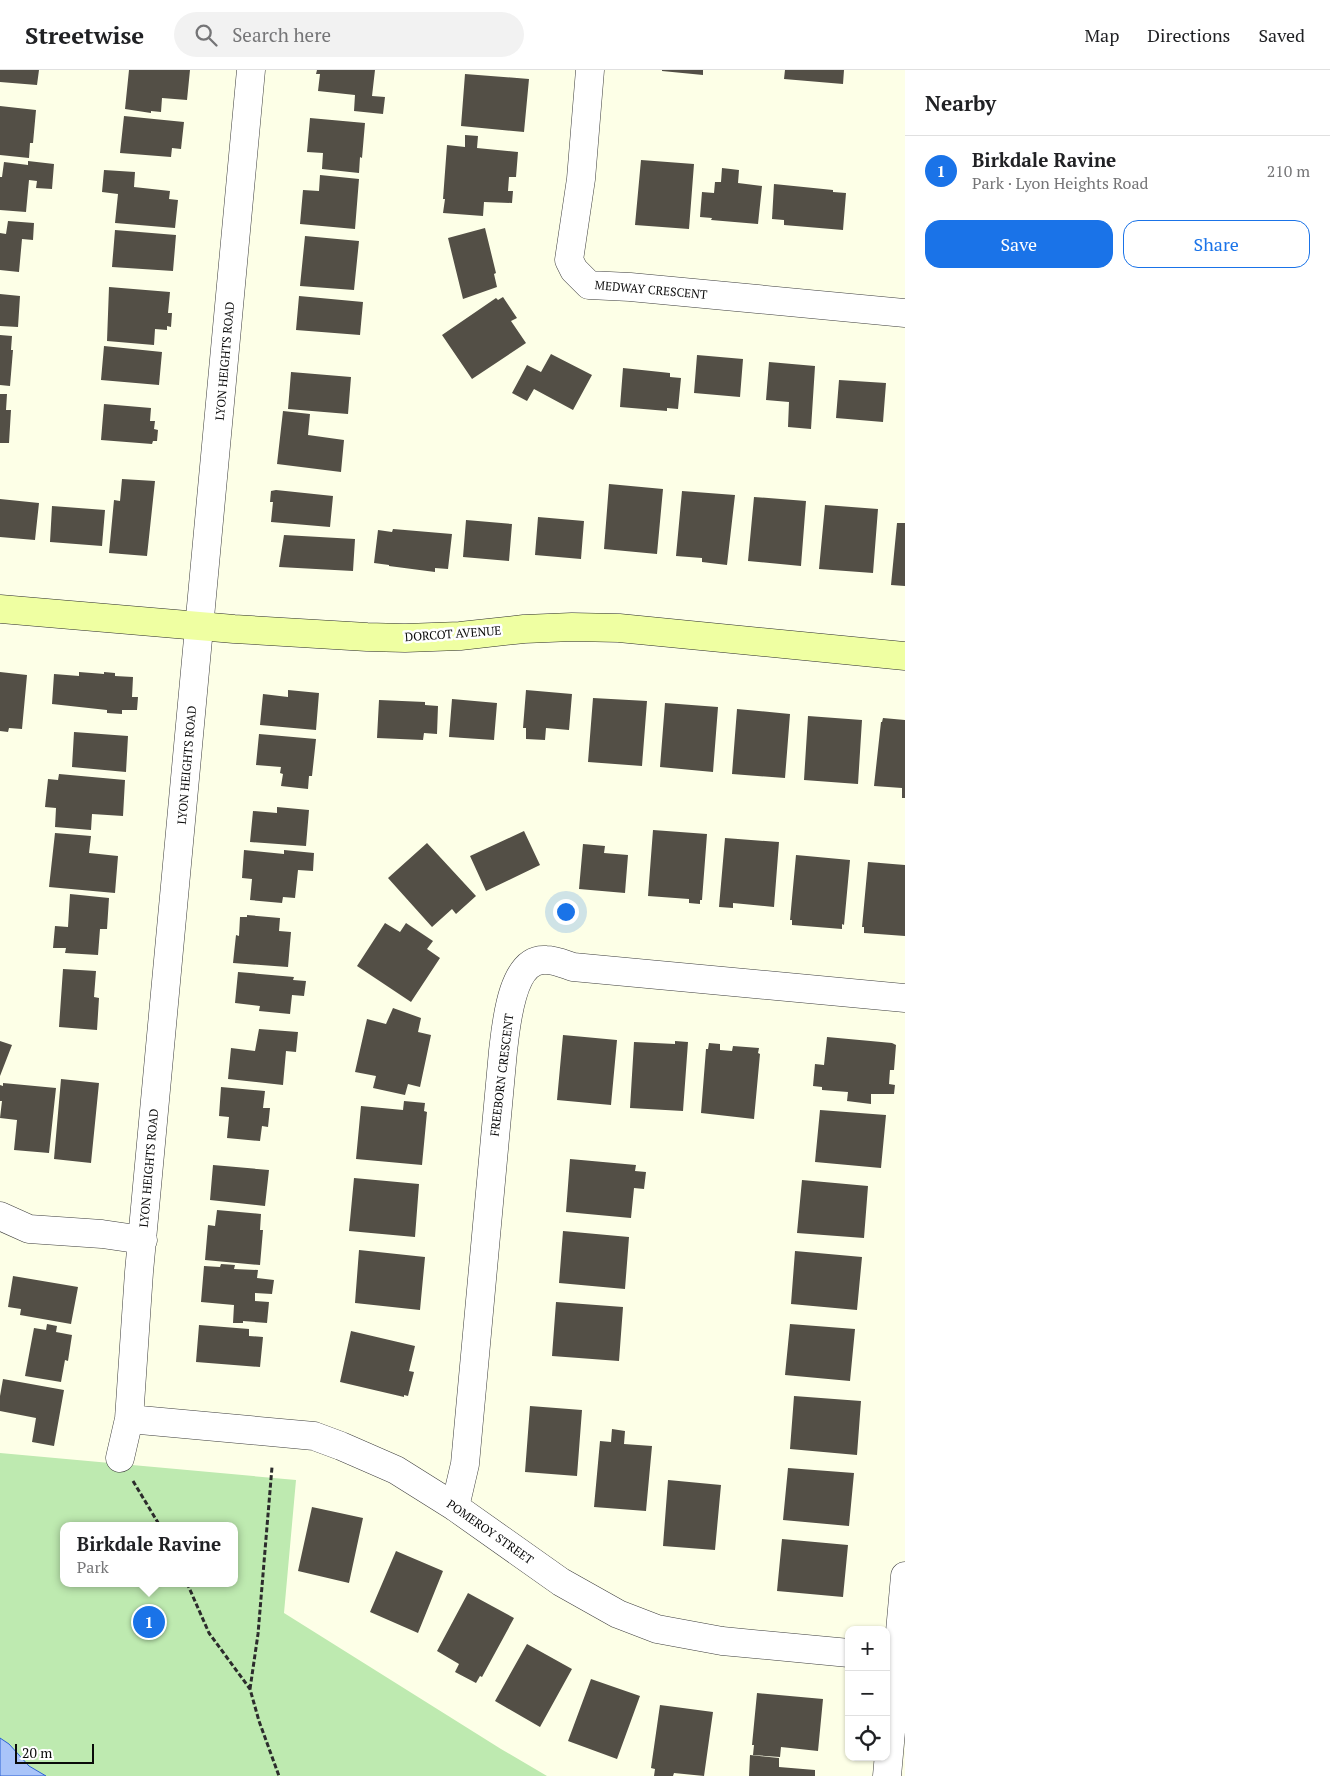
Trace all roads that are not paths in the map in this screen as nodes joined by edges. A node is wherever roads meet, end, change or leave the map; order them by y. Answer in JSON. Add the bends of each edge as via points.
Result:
{"nodes":[{"id":1,"x":251,"y":70,"type":"edge"},
{"id":2,"x":590,"y":70,"type":"edge"},
{"id":3,"x":905,"y":313,"type":"edge"},
{"id":4,"x":0,"y":609,"type":"edge"},
{"id":5,"x":200,"y":626,"type":"junction"},
{"id":6,"x":905,"y":656,"type":"edge"},
{"id":7,"x":905,"y":998,"type":"edge"},
{"id":8,"x":0,"y":1216,"type":"edge"},
{"id":9,"x":143,"y":1240,"type":"junction"},
{"id":10,"x":128,"y":1419,"type":"junction"},
{"id":11,"x":120,"y":1458,"type":"road end"},
{"id":12,"x":455,"y":1507,"type":"junction"},
{"id":13,"x":905,"y":1576,"type":"edge"},
{"id":14,"x":845,"y":1653,"type":"edge"},
{"id":15,"x":892,"y":1656,"type":"edge"},
{"id":16,"x":887,"y":1776,"type":"edge"}],
"edges":[{"from":1,"to":5,"type":"street","name":"LYON HEIGHTS ROAD"},
{"from":2,"to":3,"type":"street","name":"MEDWAY CRESCENT","via":[[581,179],[569,260],[589,285]]},
{"from":4,"to":5,"type":"street","name":"DORCOT AVENUE"},
{"from":5,"to":6,"type":"street","name":"DORCOT AVENUE","via":[[405,638],[524,629],[618,628]]},
{"from":5,"to":9,"type":"street","name":"LYON HEIGHTS ROAD"},
{"from":7,"to":12,"type":"street","name":"FREEBORN CRESCENT","via":[[573,967],[544,959],[526,966],[517,981],[508,1014],[503,1052],[465,1464]]},
{"from":8,"to":9,"type":"street","via":[[29,1229]]},
{"from":9,"to":10,"type":"street","name":"LYON HEIGHTS ROAD"},
{"from":10,"to":11,"type":"street","name":"LYON HEIGHTS ROAD"},
{"from":10,"to":12,"type":"street","name":"POMEROY STREET","via":[[314,1436],[396,1470]]},
{"from":12,"to":14,"type":"street","name":"POMEROY STREET","via":[[561,1582],[618,1614],[650,1626],[722,1641]]},
{"from":13,"to":15,"type":"street"},
{"from":15,"to":16,"type":"street"}]}
